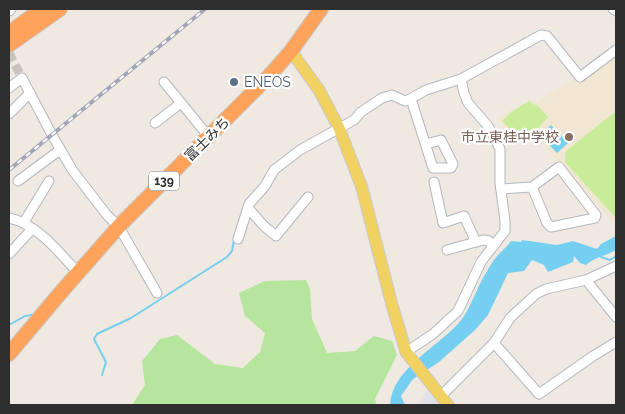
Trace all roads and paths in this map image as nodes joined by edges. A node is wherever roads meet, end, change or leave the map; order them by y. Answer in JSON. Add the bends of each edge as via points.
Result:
{"nodes":[{"id":1,"x":42,"y":9,"type":"edge"},
{"id":2,"x":60,"y":9,"type":"edge"},
{"id":3,"x":321,"y":9,"type":"edge"},
{"id":4,"x":613,"y":9,"type":"edge"},
{"id":5,"x":616,"y":11,"type":"edge"},
{"id":6,"x":9,"y":33,"type":"edge"},
{"id":7,"x":9,"y":45,"type":"edge"},
{"id":8,"x":291,"y":50,"type":"junction"},
{"id":9,"x":616,"y":50,"type":"edge"},
{"id":10,"x":461,"y":78,"type":"junction"},
{"id":11,"x":164,"y":82,"type":"dead end"},
{"id":12,"x":9,"y":88,"type":"edge"},
{"id":13,"x":30,"y":93,"type":"junction"},
{"id":14,"x":411,"y":98,"type":"junction"},
{"id":15,"x":181,"y":103,"type":"junction"},
{"id":16,"x":9,"y":114,"type":"edge"},
{"id":17,"x":155,"y":124,"type":"dead end"},
{"id":18,"x":339,"y":128,"type":"junction"},
{"id":19,"x":209,"y":137,"type":"junction"},
{"id":20,"x":426,"y":144,"type":"dead end"},
{"id":21,"x":60,"y":150,"type":"junction"},
{"id":22,"x":18,"y":181,"type":"dead end"},
{"id":23,"x":50,"y":181,"type":"dead end"},
{"id":24,"x":434,"y":182,"type":"dead end"},
{"id":25,"x":532,"y":187,"type":"junction"},
{"id":26,"x":501,"y":189,"type":"junction"},
{"id":27,"x":308,"y":197,"type":"dead end"},
{"id":28,"x":248,"y":208,"type":"junction"},
{"id":29,"x":9,"y":218,"type":"edge"},
{"id":30,"x":24,"y":222,"type":"junction"},
{"id":31,"x":119,"y":227,"type":"junction"},
{"id":32,"x":32,"y":229,"type":"junction"},
{"id":33,"x":238,"y":239,"type":"dead end"},
{"id":34,"x":476,"y":242,"type":"junction"},
{"id":35,"x":492,"y":246,"type":"junction"},
{"id":36,"x":447,"y":250,"type":"dead end"},
{"id":37,"x":9,"y":254,"type":"edge"},
{"id":38,"x":616,"y":266,"type":"edge"},
{"id":39,"x":78,"y":273,"type":"junction"},
{"id":40,"x":586,"y":280,"type":"junction"},
{"id":41,"x":157,"y":293,"type":"dead end"},
{"id":42,"x":616,"y":317,"type":"edge"},
{"id":43,"x":616,"y":342,"type":"edge"},
{"id":44,"x":494,"y":343,"type":"junction"},
{"id":45,"x":9,"y":354,"type":"edge"},
{"id":46,"x":408,"y":355,"type":"junction"},
{"id":47,"x":444,"y":401,"type":"edge"}],
"edges":[{"from":1,"to":6,"type":"highway"},
{"from":2,"to":7,"type":"highway"},
{"from":3,"to":8,"type":"highway","name":"富士みち","number":"139"},
{"from":4,"to":5,"type":"street"},
{"from":8,"to":18,"type":"main road","via":[[319,90]]},
{"from":8,"to":19,"type":"highway","name":"富士みち","number":"139"},
{"from":9,"to":10,"type":"street","via":[[580,78],[546,36],[541,35]]},
{"from":10,"to":14,"type":"street"},
{"from":10,"to":26,"type":"street","via":[[468,103],[488,126],[500,150]]},
{"from":11,"to":15,"type":"street"},
{"from":12,"to":13,"type":"street","via":[[22,78]]},
{"from":13,"to":16,"type":"street"},
{"from":13,"to":21,"type":"street"},
{"from":14,"to":18,"type":"street","via":[[405,101],[392,95],[382,98]]},
{"from":14,"to":20,"type":"street"},
{"from":15,"to":17,"type":"street"},
{"from":15,"to":19,"type":"street"},
{"from":18,"to":28,"type":"street","via":[[300,150],[274,170]]},
{"from":18,"to":46,"type":"main road","via":[[362,188]]},
{"from":19,"to":31,"type":"highway","name":"富士みち","number":"139"},
{"from":21,"to":22,"type":"street"},
{"from":21,"to":31,"type":"street"},
{"from":23,"to":30,"type":"street"},
{"from":24,"to":34,"type":"street","via":[[444,223],[464,216]]},
{"from":25,"to":25,"type":"street","via":[[559,167],[596,215],[595,218],[551,227]]},
{"from":25,"to":26,"type":"street"},
{"from":26,"to":35,"type":"street","via":[[505,231]]},
{"from":27,"to":28,"type":"street","via":[[276,236]]},
{"from":28,"to":33,"type":"street"},
{"from":29,"to":30,"type":"street"},
{"from":30,"to":32,"type":"street"},
{"from":31,"to":39,"type":"highway","name":"富士みち","number":"139"},
{"from":31,"to":41,"type":"street"},
{"from":32,"to":37,"type":"street"},
{"from":32,"to":39,"type":"street"},
{"from":34,"to":35,"type":"street","via":[[489,241]]},
{"from":34,"to":36,"type":"street"},
{"from":35,"to":46,"type":"street","via":[[458,311]]},
{"from":38,"to":40,"type":"street"},
{"from":39,"to":45,"type":"highway","name":"富士みち","number":"139"},
{"from":40,"to":42,"type":"street"},
{"from":40,"to":44,"type":"street","via":[[536,294],[510,318]]},
{"from":43,"to":44,"type":"street","via":[[539,394]]},
{"from":44,"to":47,"type":"street"},
{"from":46,"to":47,"type":"main road"}]}
